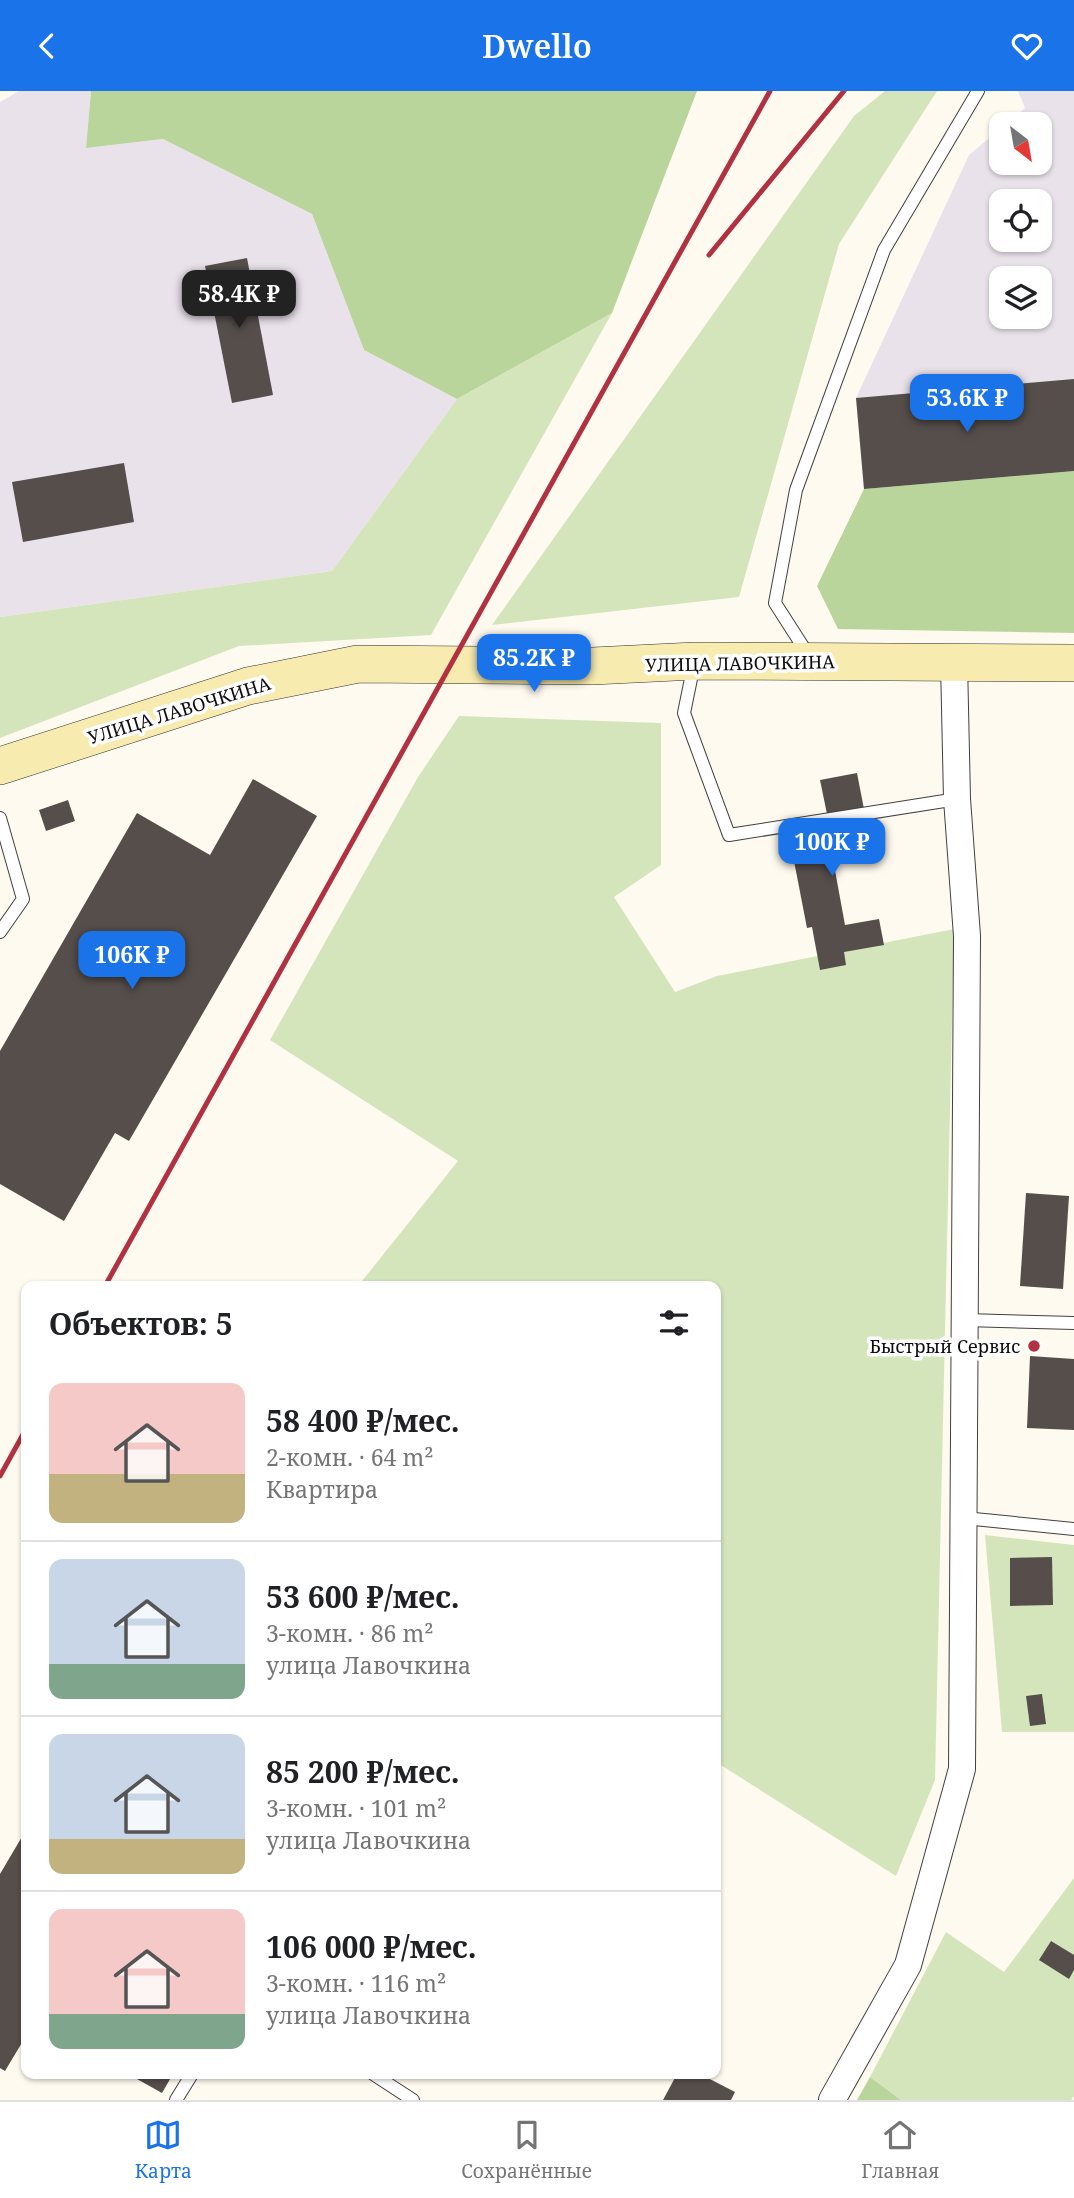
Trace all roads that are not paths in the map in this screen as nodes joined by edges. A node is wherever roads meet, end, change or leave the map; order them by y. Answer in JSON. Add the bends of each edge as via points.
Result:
{"nodes":[{"id":1,"x":978,"y":91,"type":"edge"},
{"id":2,"x":695,"y":661,"type":"junction"},
{"id":3,"x":813,"y":662,"type":"junction"},
{"id":4,"x":954,"y":662,"type":"junction"},
{"id":5,"x":1074,"y":663,"type":"edge"},
{"id":6,"x":0,"y":766,"type":"edge"},
{"id":7,"x":957,"y":799,"type":"junction"},
{"id":8,"x":0,"y":818,"type":"edge"},
{"id":9,"x":0,"y":932,"type":"edge"},
{"id":10,"x":965,"y":1320,"type":"junction"},
{"id":11,"x":1074,"y":1323,"type":"edge"},
{"id":12,"x":964,"y":1518,"type":"junction"},
{"id":13,"x":1074,"y":1529,"type":"edge"},
{"id":14,"x":189,"y":2079,"type":"edge"},
{"id":15,"x":381,"y":2079,"type":"edge"},
{"id":16,"x":176,"y":2100,"type":"edge"},
{"id":17,"x":413,"y":2100,"type":"edge"},
{"id":18,"x":832,"y":2100,"type":"edge"}],
"edges":[{"from":1,"to":3,"type":"lane","via":[[884,250],[796,490],[775,603]]},
{"from":2,"to":3,"type":"main road","name":"УЛИЦА ЛАВОЧКИНА"},
{"from":2,"to":6,"type":"main road","name":"УЛИЦА ЛАВОЧКИНА","via":[[593,666],[358,664],[248,686]]},
{"from":2,"to":7,"type":"lane","via":[[684,713],[729,835]]},
{"from":3,"to":4,"type":"main road","name":"УЛИЦА ЛАВОЧКИНА"},
{"from":4,"to":5,"type":"main road","name":"УЛИЦА ЛАВОЧКИНА"},
{"from":4,"to":7,"type":"street"},
{"from":7,"to":10,"type":"street","via":[[967,936]]},
{"from":8,"to":9,"type":"lane","via":[[23,899]]},
{"from":10,"to":11,"type":"lane"},
{"from":10,"to":12,"type":"street"},
{"from":12,"to":13,"type":"lane"},
{"from":12,"to":18,"type":"street","via":[[962,1769],[908,1965]]},
{"from":14,"to":16,"type":"lane"},
{"from":15,"to":17,"type":"lane"}]}
